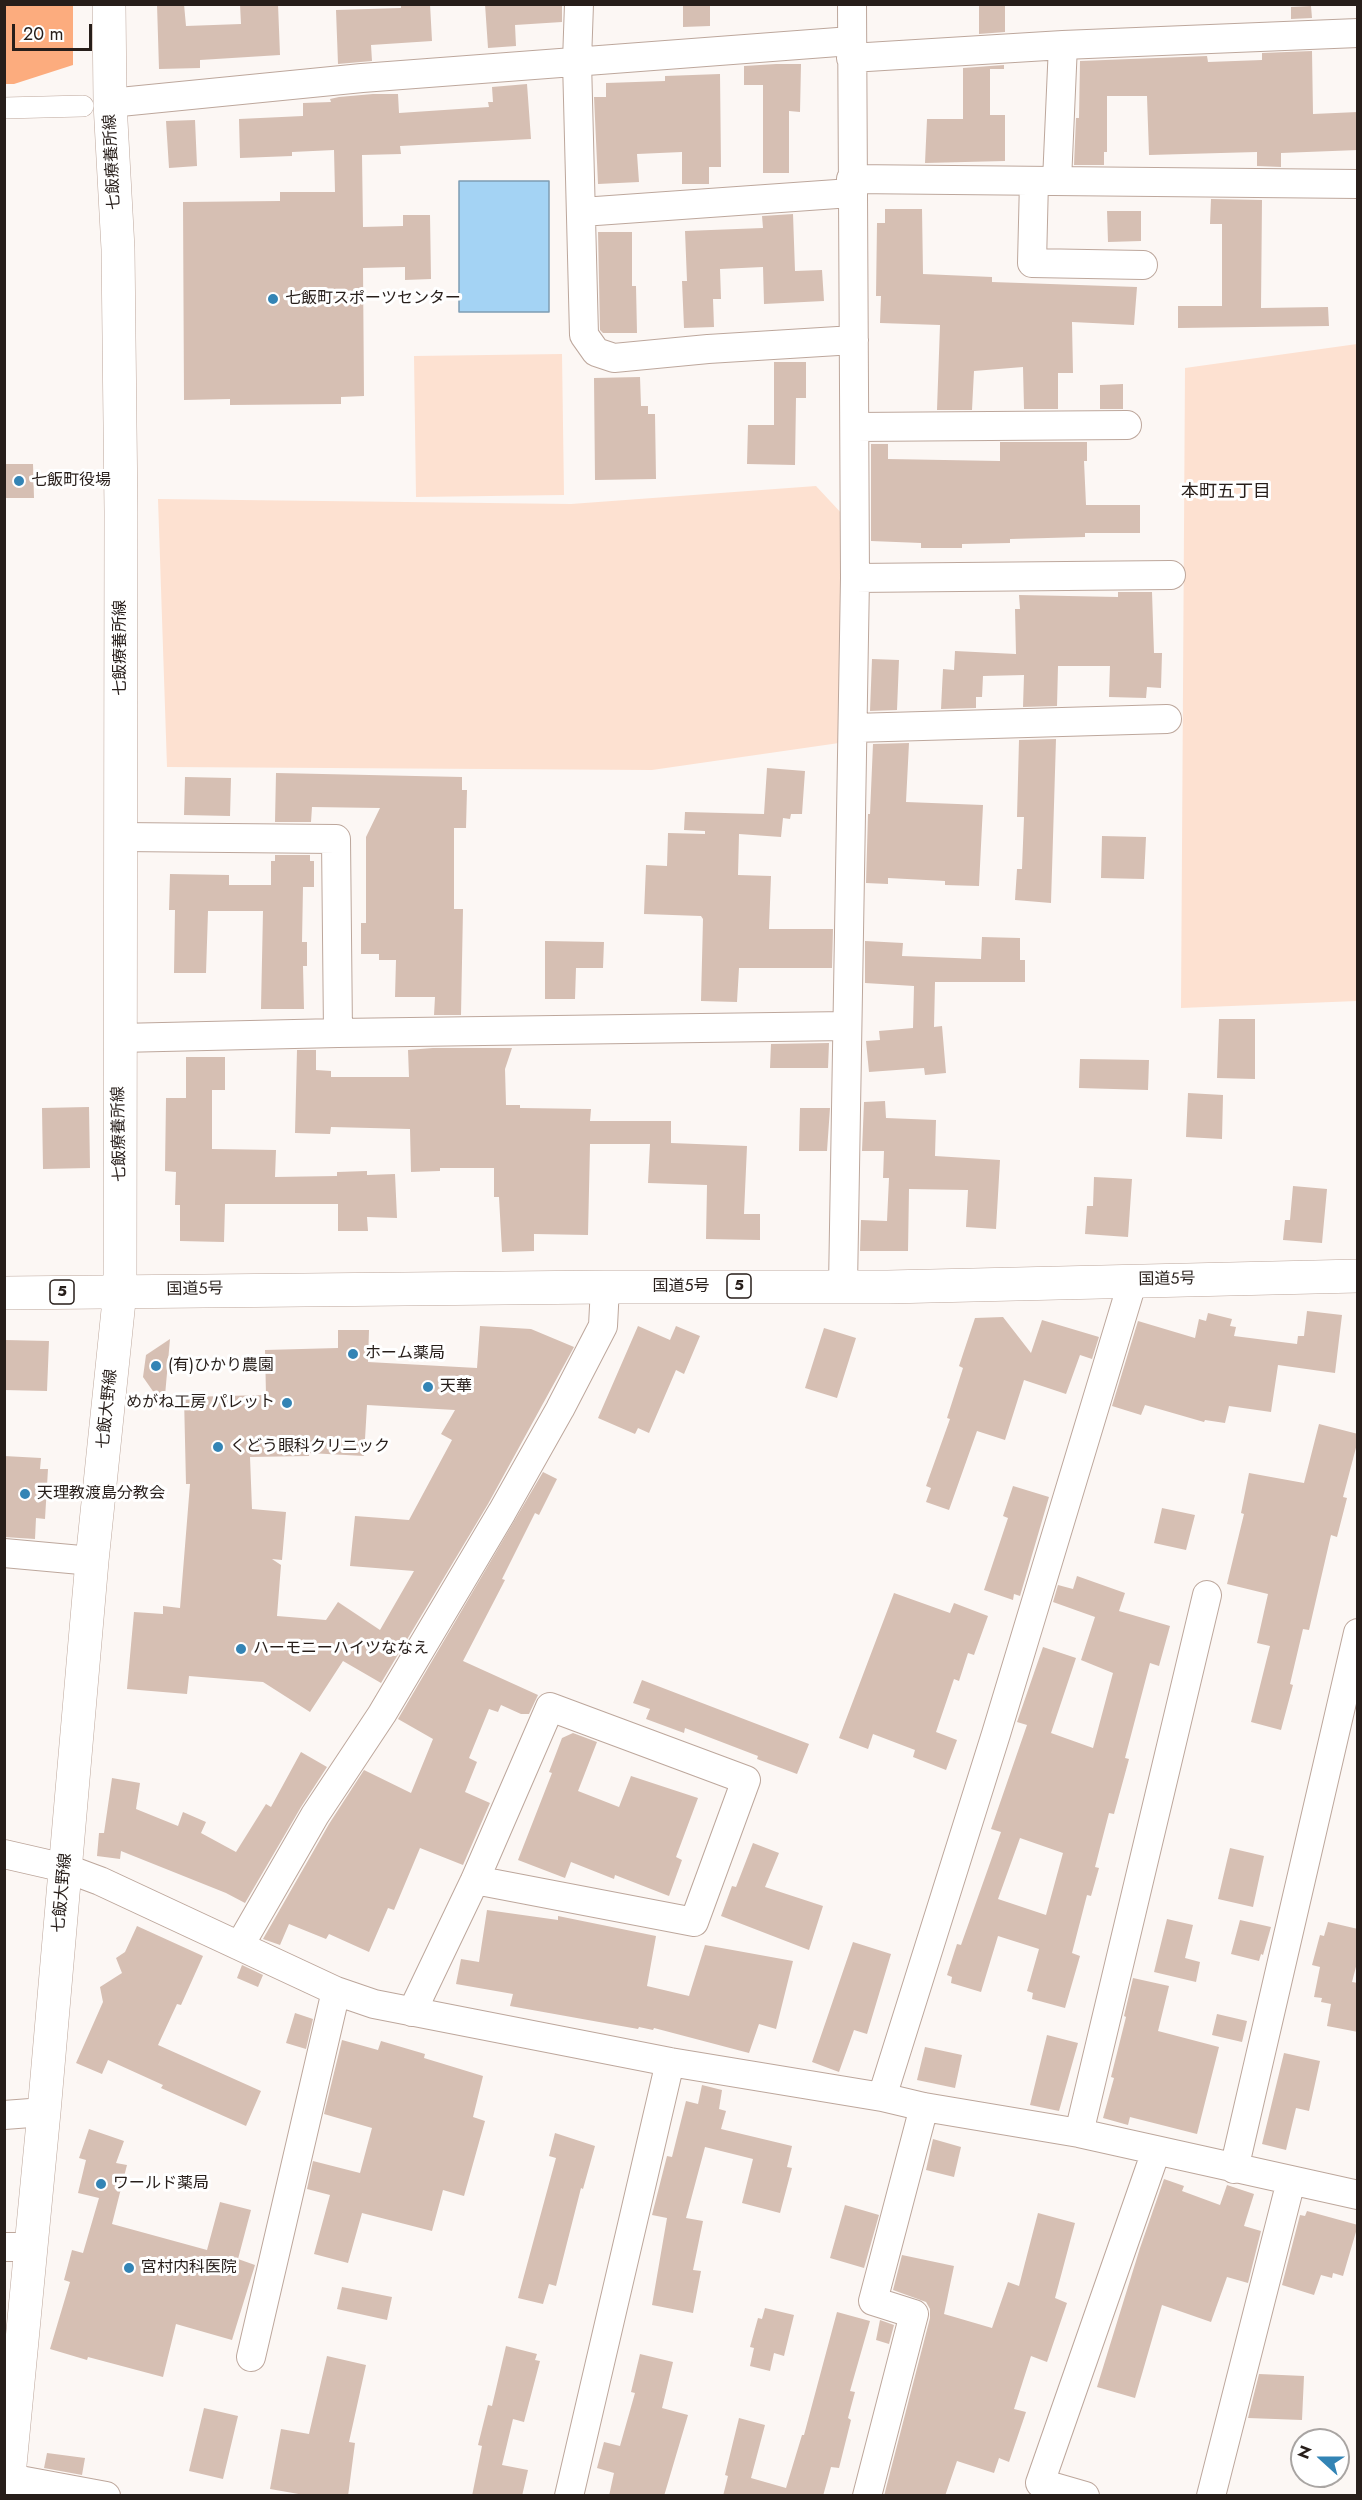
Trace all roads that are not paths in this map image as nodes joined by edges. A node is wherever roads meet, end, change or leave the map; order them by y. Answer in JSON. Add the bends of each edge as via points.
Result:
{"nodes":[{"id":1,"x":109,"y":4,"type":"edge"},
{"id":2,"x":579,"y":4,"type":"edge"},
{"id":3,"x":852,"y":4,"type":"edge"},
{"id":4,"x":1358,"y":33,"type":"edge"},
{"id":5,"x":1063,"y":45,"type":"junction"},
{"id":6,"x":851,"y":50,"type":"junction"},
{"id":7,"x":577,"y":61,"type":"junction"},
{"id":8,"x":96,"y":105,"type":"junction"},
{"id":9,"x":4,"y":108,"type":"edge"},
{"id":10,"x":1046,"y":181,"type":"junction"},
{"id":11,"x":1358,"y":184,"type":"edge"},
{"id":12,"x":851,"y":186,"type":"junction"},
{"id":13,"x":582,"y":212,"type":"junction"},
{"id":14,"x":1143,"y":265,"type":"dead end"},
{"id":15,"x":854,"y":340,"type":"junction"},
{"id":16,"x":1126,"y":425,"type":"dead end"},
{"id":17,"x":855,"y":427,"type":"junction"},
{"id":18,"x":1171,"y":575,"type":"dead end"},
{"id":19,"x":855,"y":578,"type":"junction"},
{"id":20,"x":1167,"y":719,"type":"dead end"},
{"id":21,"x":853,"y":728,"type":"junction"},
{"id":22,"x":121,"y":837,"type":"junction"},
{"id":23,"x":847,"y":1026,"type":"junction"},
{"id":24,"x":338,"y":1033,"type":"junction"},
{"id":25,"x":119,"y":1038,"type":"junction"},
{"id":26,"x":1358,"y":1276,"type":"edge"},
{"id":27,"x":1133,"y":1280,"type":"junction"},
{"id":28,"x":843,"y":1286,"type":"junction"},
{"id":29,"x":605,"y":1287,"type":"junction"},
{"id":30,"x":120,"y":1291,"type":"junction"},
{"id":31,"x":4,"y":1293,"type":"edge"},
{"id":32,"x":4,"y":1553,"type":"edge"},
{"id":33,"x":92,"y":1561,"type":"junction"},
{"id":34,"x":1207,"y":1595,"type":"dead end"},
{"id":35,"x":1358,"y":1633,"type":"edge"},
{"id":36,"x":4,"y":1854,"type":"edge"},
{"id":37,"x":66,"y":1868,"type":"junction"},
{"id":38,"x":475,"y":1880,"type":"junction"},
{"id":39,"x":240,"y":1945,"type":"junction"},
{"id":40,"x":336,"y":1991,"type":"junction"},
{"id":41,"x":412,"y":2012,"type":"junction"},
{"id":42,"x":670,"y":2062,"type":"junction"},
{"id":43,"x":882,"y":2097,"type":"junction"},
{"id":44,"x":924,"y":2107,"type":"junction"},
{"id":45,"x":44,"y":2112,"type":"junction"},
{"id":46,"x":4,"y":2115,"type":"edge"},
{"id":47,"x":1079,"y":2133,"type":"junction"},
{"id":48,"x":1156,"y":2151,"type":"junction"},
{"id":49,"x":1234,"y":2169,"type":"junction"},
{"id":50,"x":1291,"y":2181,"type":"junction"},
{"id":51,"x":1358,"y":2195,"type":"edge"},
{"id":52,"x":17,"y":2247,"type":"edge"},
{"id":53,"x":251,"y":2357,"type":"dead end"},
{"id":54,"x":8,"y":2487,"type":"edge"},
{"id":55,"x":1039,"y":2489,"type":"edge"},
{"id":56,"x":106,"y":2496,"type":"edge"},
{"id":57,"x":569,"y":2496,"type":"edge"},
{"id":58,"x":867,"y":2496,"type":"edge"},
{"id":59,"x":1085,"y":2496,"type":"edge"},
{"id":60,"x":1210,"y":2496,"type":"edge"}],
"edges":[{"from":1,"to":8,"type":"main road","name":"七飯療養所線"},
{"from":2,"to":7,"type":"street"},
{"from":3,"to":6,"type":"street"},
{"from":4,"to":5,"type":"street"},
{"from":5,"to":6,"type":"street"},
{"from":5,"to":10,"type":"street"},
{"from":6,"to":7,"type":"street"},
{"from":6,"to":12,"type":"street"},
{"from":7,"to":8,"type":"street"},
{"from":7,"to":13,"type":"street"},
{"from":8,"to":9,"type":"street"},
{"from":8,"to":22,"type":"main road","name":"七飯療養所線","via":[[118,249]]},
{"from":10,"to":11,"type":"street"},
{"from":10,"to":12,"type":"street"},
{"from":10,"to":14,"type":"street","via":[[1032,263]]},
{"from":12,"to":13,"type":"street"},
{"from":12,"to":15,"type":"street"},
{"from":13,"to":15,"type":"street","via":[[584,335],[596,352],[614,358]]},
{"from":15,"to":17,"type":"street"},
{"from":16,"to":17,"type":"street"},
{"from":17,"to":19,"type":"street"},
{"from":18,"to":19,"type":"street"},
{"from":19,"to":21,"type":"street"},
{"from":20,"to":21,"type":"street"},
{"from":21,"to":23,"type":"street"},
{"from":22,"to":24,"type":"street","via":[[336,839]]},
{"from":22,"to":25,"type":"main road","name":"七飯療養所線"},
{"from":23,"to":24,"type":"street"},
{"from":23,"to":28,"type":"street"},
{"from":24,"to":25,"type":"street"},
{"from":25,"to":30,"type":"main road","name":"七飯療養所線"},
{"from":26,"to":27,"type":"main road","name":"国道5号","number":"5"},
{"from":27,"to":28,"type":"main road","name":"国道5号","number":"5"},
{"from":27,"to":43,"type":"street"},
{"from":28,"to":29,"type":"main road","name":"国道5号","number":"5"},
{"from":29,"to":30,"type":"main road","name":"国道5号","number":"5"},
{"from":29,"to":39,"type":"street","via":[[603,1326],[560,1408],[382,1714],[315,1815]]},
{"from":30,"to":31,"type":"main road","name":"国道5号","number":"5"},
{"from":30,"to":33,"type":"main road","name":"七飯大野線"},
{"from":32,"to":33,"type":"street"},
{"from":33,"to":37,"type":"main road","name":"七飯大野線"},
{"from":34,"to":47,"type":"street"},
{"from":35,"to":49,"type":"street"},
{"from":36,"to":37,"type":"street"},
{"from":37,"to":39,"type":"street"},
{"from":37,"to":45,"type":"main road","name":"七飯大野線"},
{"from":38,"to":38,"type":"street","via":[[694,1922],[746,1780],[550,1707]]},
{"from":38,"to":41,"type":"street"},
{"from":39,"to":40,"type":"street"},
{"from":40,"to":41,"type":"street"},
{"from":40,"to":53,"type":"street"},
{"from":41,"to":42,"type":"street"},
{"from":42,"to":43,"type":"street"},
{"from":42,"to":57,"type":"street"},
{"from":43,"to":44,"type":"street"},
{"from":44,"to":47,"type":"street"},
{"from":44,"to":58,"type":"street","via":[[873,2301],[914,2314]]},
{"from":45,"to":46,"type":"street"},
{"from":45,"to":52,"type":"main road","name":"七飯大野線"},
{"from":47,"to":48,"type":"street"},
{"from":48,"to":49,"type":"street"},
{"from":48,"to":55,"type":"street"},
{"from":49,"to":50,"type":"street"},
{"from":50,"to":51,"type":"street"},
{"from":50,"to":60,"type":"street"},
{"from":52,"to":54,"type":"main road","name":"七飯大野線"},
{"from":54,"to":56,"type":"street"},
{"from":55,"to":59,"type":"street"}]}
